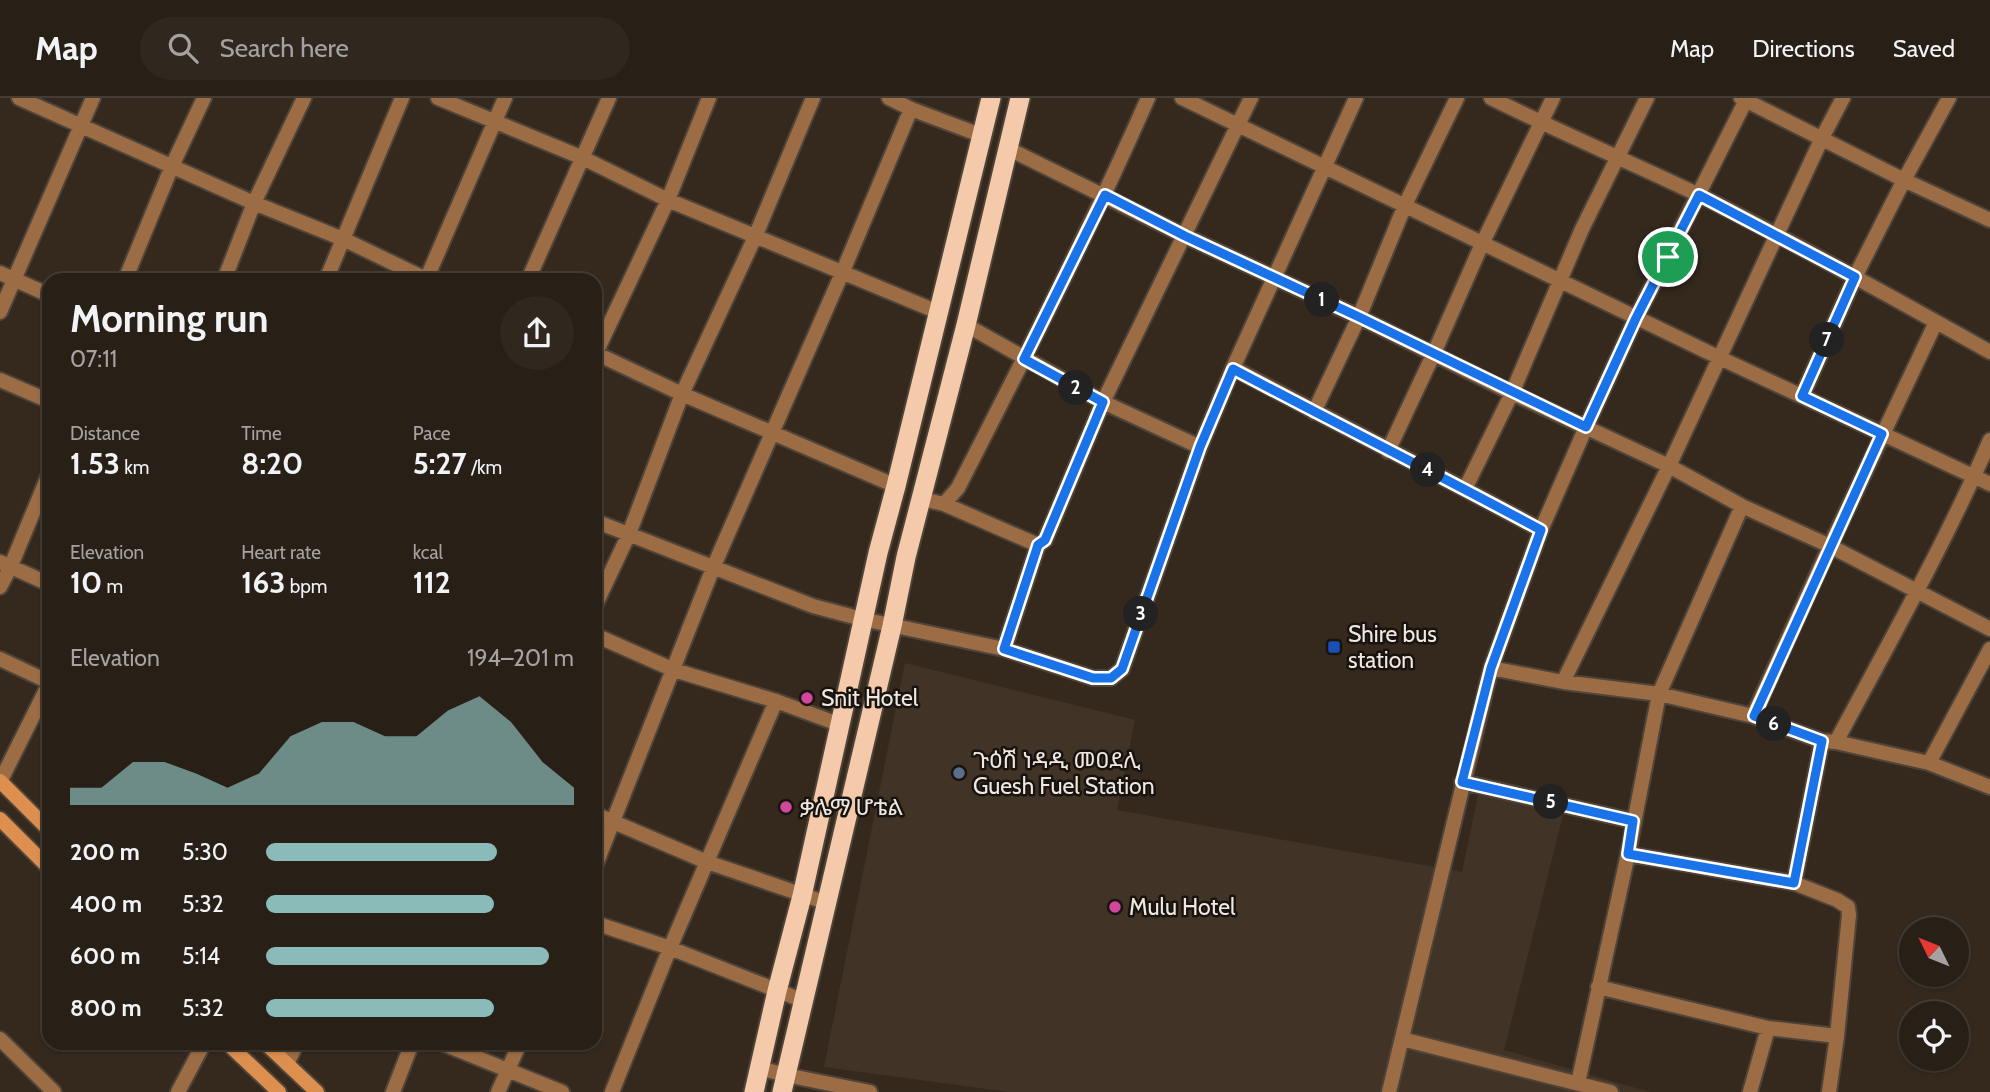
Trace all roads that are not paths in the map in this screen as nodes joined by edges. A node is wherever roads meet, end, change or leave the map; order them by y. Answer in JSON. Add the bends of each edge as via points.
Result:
{"nodes":[{"id":1,"x":19,"y":98,"type":"edge"},
{"id":2,"x":93,"y":98,"type":"edge"},
{"id":3,"x":204,"y":98,"type":"edge"},
{"id":4,"x":304,"y":98,"type":"edge"},
{"id":5,"x":402,"y":98,"type":"edge"},
{"id":6,"x":438,"y":98,"type":"edge"},
{"id":7,"x":505,"y":98,"type":"edge"},
{"id":8,"x":609,"y":98,"type":"edge"},
{"id":9,"x":709,"y":98,"type":"edge"},
{"id":10,"x":813,"y":98,"type":"edge"},
{"id":11,"x":889,"y":98,"type":"edge"},
{"id":12,"x":991,"y":98,"type":"edge"},
{"id":13,"x":1020,"y":98,"type":"edge"},
{"id":14,"x":1148,"y":98,"type":"edge"},
{"id":15,"x":1182,"y":98,"type":"edge"},
{"id":16,"x":1251,"y":98,"type":"edge"},
{"id":17,"x":1356,"y":98,"type":"edge"},
{"id":18,"x":1457,"y":98,"type":"edge"},
{"id":19,"x":1491,"y":98,"type":"edge"},
{"id":20,"x":1553,"y":98,"type":"edge"},
{"id":21,"x":1647,"y":98,"type":"edge"},
{"id":22,"x":1843,"y":98,"type":"edge"},
{"id":23,"x":1949,"y":98,"type":"edge"},
{"id":24,"x":1745,"y":99,"type":"edge"},
{"id":25,"x":911,"y":109,"type":"junction"},
{"id":26,"x":494,"y":123,"type":"junction"},
{"id":27,"x":1541,"y":123,"type":"junction"},
{"id":28,"x":1238,"y":125,"type":"junction"},
{"id":29,"x":80,"y":126,"type":"junction"},
{"id":30,"x":982,"y":136,"type":"junction"},
{"id":31,"x":1822,"y":138,"type":"junction"},
{"id":32,"x":1009,"y":149,"type":"junction"},
{"id":33,"x":1617,"y":156,"type":"junction"},
{"id":34,"x":583,"y":158,"type":"junction"},
{"id":35,"x":172,"y":166,"type":"junction"},
{"id":36,"x":1324,"y":168,"type":"junction"},
{"id":37,"x":1904,"y":180,"type":"junction"},
{"id":38,"x":1105,"y":195,"type":"junction"},
{"id":39,"x":1699,"y":195,"type":"junction"},
{"id":40,"x":668,"y":200,"type":"junction"},
{"id":41,"x":254,"y":203,"type":"junction"},
{"id":42,"x":1405,"y":205,"type":"junction"},
{"id":43,"x":1990,"y":220,"type":"edge"},
{"id":44,"x":1185,"y":236,"type":"junction"},
{"id":45,"x":1778,"y":236,"type":"junction"},
{"id":46,"x":755,"y":237,"type":"junction"},
{"id":47,"x":343,"y":240,"type":"junction"},
{"id":48,"x":1482,"y":244,"type":"junction"},
{"id":49,"x":844,"y":271,"type":"junction"},
{"id":50,"x":0,"y":273,"type":"edge"},
{"id":51,"x":128,"y":273,"type":"edge"},
{"id":52,"x":226,"y":273,"type":"edge"},
{"id":53,"x":329,"y":273,"type":"edge"},
{"id":54,"x":412,"y":273,"type":"edge"},
{"id":55,"x":430,"y":273,"type":"edge"},
{"id":56,"x":531,"y":273,"type":"edge"},
{"id":57,"x":1274,"y":277,"type":"junction"},
{"id":58,"x":1855,"y":277,"type":"junction"},
{"id":59,"x":14,"y":279,"type":"junction"},
{"id":60,"x":1559,"y":279,"type":"junction"},
{"id":61,"x":42,"y":292,"type":"edge"},
{"id":62,"x":0,"y":312,"type":"edge"},
{"id":63,"x":939,"y":312,"type":"junction"},
{"id":64,"x":1359,"y":317,"type":"junction"},
{"id":65,"x":1636,"y":318,"type":"junction"},
{"id":66,"x":1936,"y":322,"type":"junction"},
{"id":67,"x":966,"y":326,"type":"junction"},
{"id":68,"x":602,"y":338,"type":"edge"},
{"id":69,"x":1990,"y":352,"type":"edge"},
{"id":70,"x":1434,"y":353,"type":"junction"},
{"id":71,"x":602,"y":356,"type":"edge"},
{"id":72,"x":1720,"y":358,"type":"junction"},
{"id":73,"x":1024,"y":359,"type":"junction"},
{"id":74,"x":1233,"y":369,"type":"junction"},
{"id":75,"x":0,"y":380,"type":"edge"},
{"id":76,"x":1512,"y":393,"type":"junction"},
{"id":77,"x":682,"y":394,"type":"junction"},
{"id":78,"x":1802,"y":396,"type":"junction"},
{"id":79,"x":42,"y":398,"type":"edge"},
{"id":80,"x":1103,"y":402,"type":"junction"},
{"id":81,"x":1314,"y":412,"type":"junction"},
{"id":82,"x":1586,"y":427,"type":"junction"},
{"id":83,"x":772,"y":431,"type":"junction"},
{"id":84,"x":1882,"y":434,"type":"junction"},
{"id":85,"x":1990,"y":440,"type":"edge"},
{"id":86,"x":1200,"y":447,"type":"junction"},
{"id":87,"x":1388,"y":451,"type":"junction"},
{"id":88,"x":1669,"y":466,"type":"junction"},
{"id":89,"x":1974,"y":477,"type":"junction"},
{"id":90,"x":1990,"y":484,"type":"edge"},
{"id":91,"x":897,"y":486,"type":"junction"},
{"id":92,"x":42,"y":488,"type":"edge"},
{"id":93,"x":1465,"y":489,"type":"junction"},
{"id":94,"x":922,"y":499,"type":"junction"},
{"id":95,"x":944,"y":504,"type":"junction"},
{"id":96,"x":1742,"y":506,"type":"junction"},
{"id":97,"x":602,"y":524,"type":"edge"},
{"id":98,"x":1541,"y":530,"type":"junction"},
{"id":99,"x":629,"y":534,"type":"junction"},
{"id":100,"x":1038,"y":545,"type":"junction"},
{"id":101,"x":1830,"y":546,"type":"junction"},
{"id":102,"x":5,"y":565,"type":"edge"},
{"id":103,"x":713,"y":568,"type":"junction"},
{"id":104,"x":42,"y":581,"type":"edge"},
{"id":105,"x":0,"y":587,"type":"edge"},
{"id":106,"x":1917,"y":590,"type":"junction"},
{"id":107,"x":602,"y":591,"type":"edge"},
{"id":108,"x":862,"y":620,"type":"junction"},
{"id":109,"x":892,"y":626,"type":"junction"},
{"id":110,"x":1990,"y":629,"type":"edge"},
{"id":111,"x":602,"y":638,"type":"edge"},
{"id":112,"x":1004,"y":649,"type":"junction"},
{"id":113,"x":1990,"y":649,"type":"edge"},
{"id":114,"x":0,"y":659,"type":"edge"},
{"id":115,"x":1491,"y":668,"type":"junction"},
{"id":116,"x":674,"y":670,"type":"junction"},
{"id":117,"x":42,"y":680,"type":"edge"},
{"id":118,"x":1563,"y":682,"type":"junction"},
{"id":119,"x":1659,"y":694,"type":"junction"},
{"id":120,"x":847,"y":695,"type":"junction"},
{"id":121,"x":42,"y":697,"type":"edge"},
{"id":122,"x":776,"y":701,"type":"junction"},
{"id":123,"x":874,"y":701,"type":"junction"},
{"id":124,"x":1754,"y":716,"type":"junction"},
{"id":125,"x":841,"y":725,"type":"junction"},
{"id":126,"x":1829,"y":742,"type":"junction"},
{"id":127,"x":1929,"y":763,"type":"junction"},
{"id":128,"x":0,"y":782,"type":"edge"},
{"id":129,"x":1462,"y":782,"type":"junction"},
{"id":130,"x":1990,"y":787,"type":"edge"},
{"id":131,"x":602,"y":818,"type":"edge"},
{"id":132,"x":0,"y":819,"type":"edge"},
{"id":133,"x":1633,"y":821,"type":"junction"},
{"id":134,"x":42,"y":823,"type":"edge"},
{"id":135,"x":613,"y":823,"type":"junction"},
{"id":136,"x":602,"y":850,"type":"edge"},
{"id":137,"x":1628,"y":854,"type":"junction"},
{"id":138,"x":42,"y":861,"type":"edge"},
{"id":139,"x":707,"y":862,"type":"junction"},
{"id":140,"x":1794,"y":883,"type":"junction"},
{"id":141,"x":802,"y":896,"type":"junction"},
{"id":142,"x":827,"y":903,"type":"junction"},
{"id":143,"x":602,"y":925,"type":"edge"},
{"id":144,"x":670,"y":948,"type":"junction"},
{"id":145,"x":1598,"y":987,"type":"junction"},
{"id":146,"x":777,"y":991,"type":"junction"},
{"id":147,"x":804,"y":1001,"type":"junction"},
{"id":148,"x":1768,"y":1028,"type":"junction"},
{"id":149,"x":1837,"y":1036,"type":"junction"},
{"id":150,"x":0,"y":1039,"type":"edge"},
{"id":151,"x":1402,"y":1039,"type":"junction"},
{"id":152,"x":200,"y":1050,"type":"edge"},
{"id":153,"x":234,"y":1050,"type":"edge"},
{"id":154,"x":272,"y":1050,"type":"edge"},
{"id":155,"x":294,"y":1050,"type":"edge"},
{"id":156,"x":409,"y":1050,"type":"edge"},
{"id":157,"x":459,"y":1050,"type":"edge"},
{"id":158,"x":517,"y":1050,"type":"edge"},
{"id":159,"x":287,"y":1064,"type":"junction"},
{"id":160,"x":759,"y":1068,"type":"junction"},
{"id":161,"x":509,"y":1070,"type":"junction"},
{"id":162,"x":1578,"y":1083,"type":"junction"},
{"id":163,"x":784,"y":1084,"type":"edge"},
{"id":164,"x":54,"y":1092,"type":"edge"},
{"id":165,"x":178,"y":1092,"type":"edge"},
{"id":166,"x":279,"y":1092,"type":"edge"},
{"id":167,"x":317,"y":1092,"type":"edge"},
{"id":168,"x":393,"y":1092,"type":"edge"},
{"id":169,"x":498,"y":1092,"type":"edge"},
{"id":170,"x":562,"y":1092,"type":"edge"},
{"id":171,"x":612,"y":1092,"type":"edge"},
{"id":172,"x":754,"y":1092,"type":"edge"},
{"id":173,"x":870,"y":1092,"type":"edge"},
{"id":174,"x":1389,"y":1092,"type":"edge"},
{"id":175,"x":1611,"y":1092,"type":"edge"},
{"id":176,"x":1750,"y":1092,"type":"edge"},
{"id":177,"x":1829,"y":1092,"type":"edge"}],
"edges":[{"from":1,"to":29,"type":"street"},
{"from":2,"to":29,"type":"street"},
{"from":3,"to":35,"type":"street"},
{"from":4,"to":41,"type":"street"},
{"from":5,"to":47,"type":"street"},
{"from":6,"to":26,"type":"street"},
{"from":7,"to":26,"type":"street"},
{"from":8,"to":34,"type":"street"},
{"from":9,"to":40,"type":"street"},
{"from":10,"to":46,"type":"street"},
{"from":11,"to":25,"type":"street"},
{"from":12,"to":30,"type":"highway"},
{"from":13,"to":32,"type":"highway"},
{"from":14,"to":38,"type":"street"},
{"from":15,"to":28,"type":"street"},
{"from":16,"to":28,"type":"street"},
{"from":17,"to":36,"type":"street"},
{"from":18,"to":42,"type":"street"},
{"from":19,"to":27,"type":"street"},
{"from":20,"to":27,"type":"street"},
{"from":21,"to":33,"type":"street"},
{"from":22,"to":31,"type":"street"},
{"from":23,"to":37,"type":"street"},
{"from":24,"to":31,"type":"street"},
{"from":24,"to":39,"type":"street"},
{"from":25,"to":30,"type":"street"},
{"from":25,"to":49,"type":"street"},
{"from":26,"to":34,"type":"street"},
{"from":26,"to":55,"type":"street"},
{"from":27,"to":33,"type":"street"},
{"from":27,"to":48,"type":"street"},
{"from":28,"to":36,"type":"street"},
{"from":28,"to":44,"type":"street"},
{"from":29,"to":35,"type":"street"},
{"from":29,"to":59,"type":"street"},
{"from":30,"to":63,"type":"highway"},
{"from":31,"to":37,"type":"street"},
{"from":31,"to":45,"type":"street"},
{"from":32,"to":38,"type":"street"},
{"from":32,"to":67,"type":"highway"},
{"from":33,"to":39,"type":"street"},
{"from":33,"to":60,"type":"street"},
{"from":34,"to":40,"type":"street"},
{"from":34,"to":56,"type":"street"},
{"from":35,"to":41,"type":"street"},
{"from":35,"to":51,"type":"street"},
{"from":36,"to":42,"type":"street"},
{"from":36,"to":57,"type":"street"},
{"from":37,"to":43,"type":"street"},
{"from":37,"to":58,"type":"street"},
{"from":38,"to":44,"type":"street"},
{"from":38,"to":73,"type":"street"},
{"from":39,"to":45,"type":"street"},
{"from":39,"to":65,"type":"street"},
{"from":40,"to":46,"type":"street"},
{"from":40,"to":68,"type":"street"},
{"from":41,"to":47,"type":"street"},
{"from":41,"to":52,"type":"street"},
{"from":42,"to":48,"type":"street"},
{"from":42,"to":64,"type":"street"},
{"from":44,"to":57,"type":"street"},
{"from":44,"to":80,"type":"street"},
{"from":45,"to":58,"type":"street"},
{"from":45,"to":72,"type":"street"},
{"from":46,"to":49,"type":"street"},
{"from":46,"to":77,"type":"street"},
{"from":47,"to":53,"type":"street"},
{"from":47,"to":54,"type":"street"},
{"from":48,"to":60,"type":"street"},
{"from":48,"to":70,"type":"street"},
{"from":49,"to":63,"type":"street"},
{"from":49,"to":83,"type":"street"},
{"from":50,"to":59,"type":"street"},
{"from":57,"to":64,"type":"street"},
{"from":57,"to":74,"type":"street"},
{"from":58,"to":66,"type":"street"},
{"from":58,"to":78,"type":"street"},
{"from":59,"to":61,"type":"street"},
{"from":59,"to":62,"type":"street"},
{"from":60,"to":65,"type":"street"},
{"from":60,"to":76,"type":"street"},
{"from":63,"to":91,"type":"highway"},
{"from":64,"to":70,"type":"street"},
{"from":64,"to":81,"type":"street"},
{"from":65,"to":72,"type":"street"},
{"from":65,"to":82,"type":"street"},
{"from":66,"to":69,"type":"street"},
{"from":66,"to":84,"type":"street"},
{"from":67,"to":73,"type":"street"},
{"from":67,"to":94,"type":"highway"},
{"from":70,"to":76,"type":"street"},
{"from":70,"to":87,"type":"street"},
{"from":71,"to":77,"type":"street"},
{"from":72,"to":78,"type":"street"},
{"from":72,"to":88,"type":"street"},
{"from":73,"to":80,"type":"street"},
{"from":73,"to":95,"type":"street","via":[[958,488]]},
{"from":74,"to":81,"type":"street"},
{"from":74,"to":86,"type":"street"},
{"from":75,"to":79,"type":"street"},
{"from":76,"to":82,"type":"street"},
{"from":76,"to":93,"type":"street"},
{"from":77,"to":83,"type":"street"},
{"from":77,"to":99,"type":"street"},
{"from":78,"to":84,"type":"street"},
{"from":80,"to":86,"type":"street"},
{"from":80,"to":100,"type":"street","via":[[1045,540]]},
{"from":81,"to":87,"type":"street"},
{"from":82,"to":88,"type":"street"},
{"from":82,"to":98,"type":"street"},
{"from":83,"to":91,"type":"street"},
{"from":83,"to":103,"type":"street"},
{"from":84,"to":89,"type":"street"},
{"from":84,"to":101,"type":"street"},
{"from":85,"to":89,"type":"street"},
{"from":86,"to":112,"type":"street","via":[[1122,669],[1111,678],[1093,678]]},
{"from":87,"to":93,"type":"street"},
{"from":88,"to":96,"type":"street"},
{"from":88,"to":118,"type":"street"},
{"from":89,"to":90,"type":"street"},
{"from":89,"to":106,"type":"street"},
{"from":91,"to":108,"type":"highway"},
{"from":92,"to":102,"type":"street"},
{"from":93,"to":98,"type":"street"},
{"from":94,"to":95,"type":"street"},
{"from":94,"to":109,"type":"highway"},
{"from":95,"to":100,"type":"street"},
{"from":96,"to":101,"type":"street"},
{"from":96,"to":119,"type":"street"},
{"from":97,"to":99,"type":"street"},
{"from":98,"to":115,"type":"street"},
{"from":99,"to":103,"type":"street"},
{"from":99,"to":107,"type":"street"},
{"from":100,"to":112,"type":"street"},
{"from":101,"to":106,"type":"street"},
{"from":101,"to":124,"type":"street"},
{"from":102,"to":104,"type":"street"},
{"from":102,"to":105,"type":"street"},
{"from":103,"to":108,"type":"street"},
{"from":103,"to":116,"type":"street"},
{"from":106,"to":110,"type":"street"},
{"from":106,"to":126,"type":"street"},
{"from":108,"to":109,"type":"street"},
{"from":108,"to":120,"type":"highway"},
{"from":109,"to":112,"type":"street"},
{"from":109,"to":123,"type":"highway"},
{"from":111,"to":116,"type":"street"},
{"from":113,"to":127,"type":"street"},
{"from":114,"to":117,"type":"street"},
{"from":115,"to":118,"type":"street"},
{"from":115,"to":129,"type":"street"},
{"from":116,"to":122,"type":"street"},
{"from":116,"to":135,"type":"street"},
{"from":118,"to":119,"type":"street"},
{"from":119,"to":124,"type":"street"},
{"from":119,"to":133,"type":"street"},
{"from":120,"to":123,"type":"highway"},
{"from":120,"to":125,"type":"highway"},
{"from":121,"to":128,"type":"street"},
{"from":122,"to":125,"type":"street"},
{"from":122,"to":139,"type":"street"},
{"from":123,"to":142,"type":"highway"},
{"from":124,"to":126,"type":"street"},
{"from":125,"to":141,"type":"highway"},
{"from":126,"to":127,"type":"street"},
{"from":126,"to":140,"type":"street"},
{"from":127,"to":130,"type":"street"},
{"from":128,"to":134,"type":"main road"},
{"from":129,"to":133,"type":"street"},
{"from":129,"to":151,"type":"street"},
{"from":131,"to":135,"type":"street"},
{"from":132,"to":138,"type":"main road"},
{"from":133,"to":137,"type":"street"},
{"from":135,"to":136,"type":"street"},
{"from":135,"to":139,"type":"street"},
{"from":137,"to":140,"type":"street"},
{"from":137,"to":145,"type":"street"},
{"from":139,"to":141,"type":"street"},
{"from":139,"to":144,"type":"street"},
{"from":140,"to":149,"type":"street","via":[[1848,907]]},
{"from":141,"to":142,"type":"street"},
{"from":141,"to":146,"type":"highway"},
{"from":142,"to":147,"type":"highway"},
{"from":143,"to":144,"type":"street"},
{"from":144,"to":146,"type":"street"},
{"from":144,"to":171,"type":"street"},
{"from":145,"to":148,"type":"street"},
{"from":145,"to":162,"type":"street"},
{"from":146,"to":147,"type":"street"},
{"from":146,"to":160,"type":"highway"},
{"from":147,"to":163,"type":"highway"},
{"from":148,"to":149,"type":"street"},
{"from":148,"to":176,"type":"street"},
{"from":149,"to":177,"type":"street"},
{"from":150,"to":164,"type":"street"},
{"from":151,"to":162,"type":"street"},
{"from":151,"to":174,"type":"street"},
{"from":152,"to":165,"type":"street"},
{"from":153,"to":166,"type":"main road"},
{"from":154,"to":159,"type":"main road"},
{"from":155,"to":159,"type":"street"},
{"from":156,"to":168,"type":"street"},
{"from":157,"to":161,"type":"street"},
{"from":158,"to":161,"type":"street"},
{"from":159,"to":167,"type":"main road"},
{"from":160,"to":163,"type":"street"},
{"from":160,"to":172,"type":"highway"},
{"from":161,"to":169,"type":"street"},
{"from":161,"to":170,"type":"street"},
{"from":162,"to":175,"type":"street"},
{"from":163,"to":173,"type":"street"}]}
